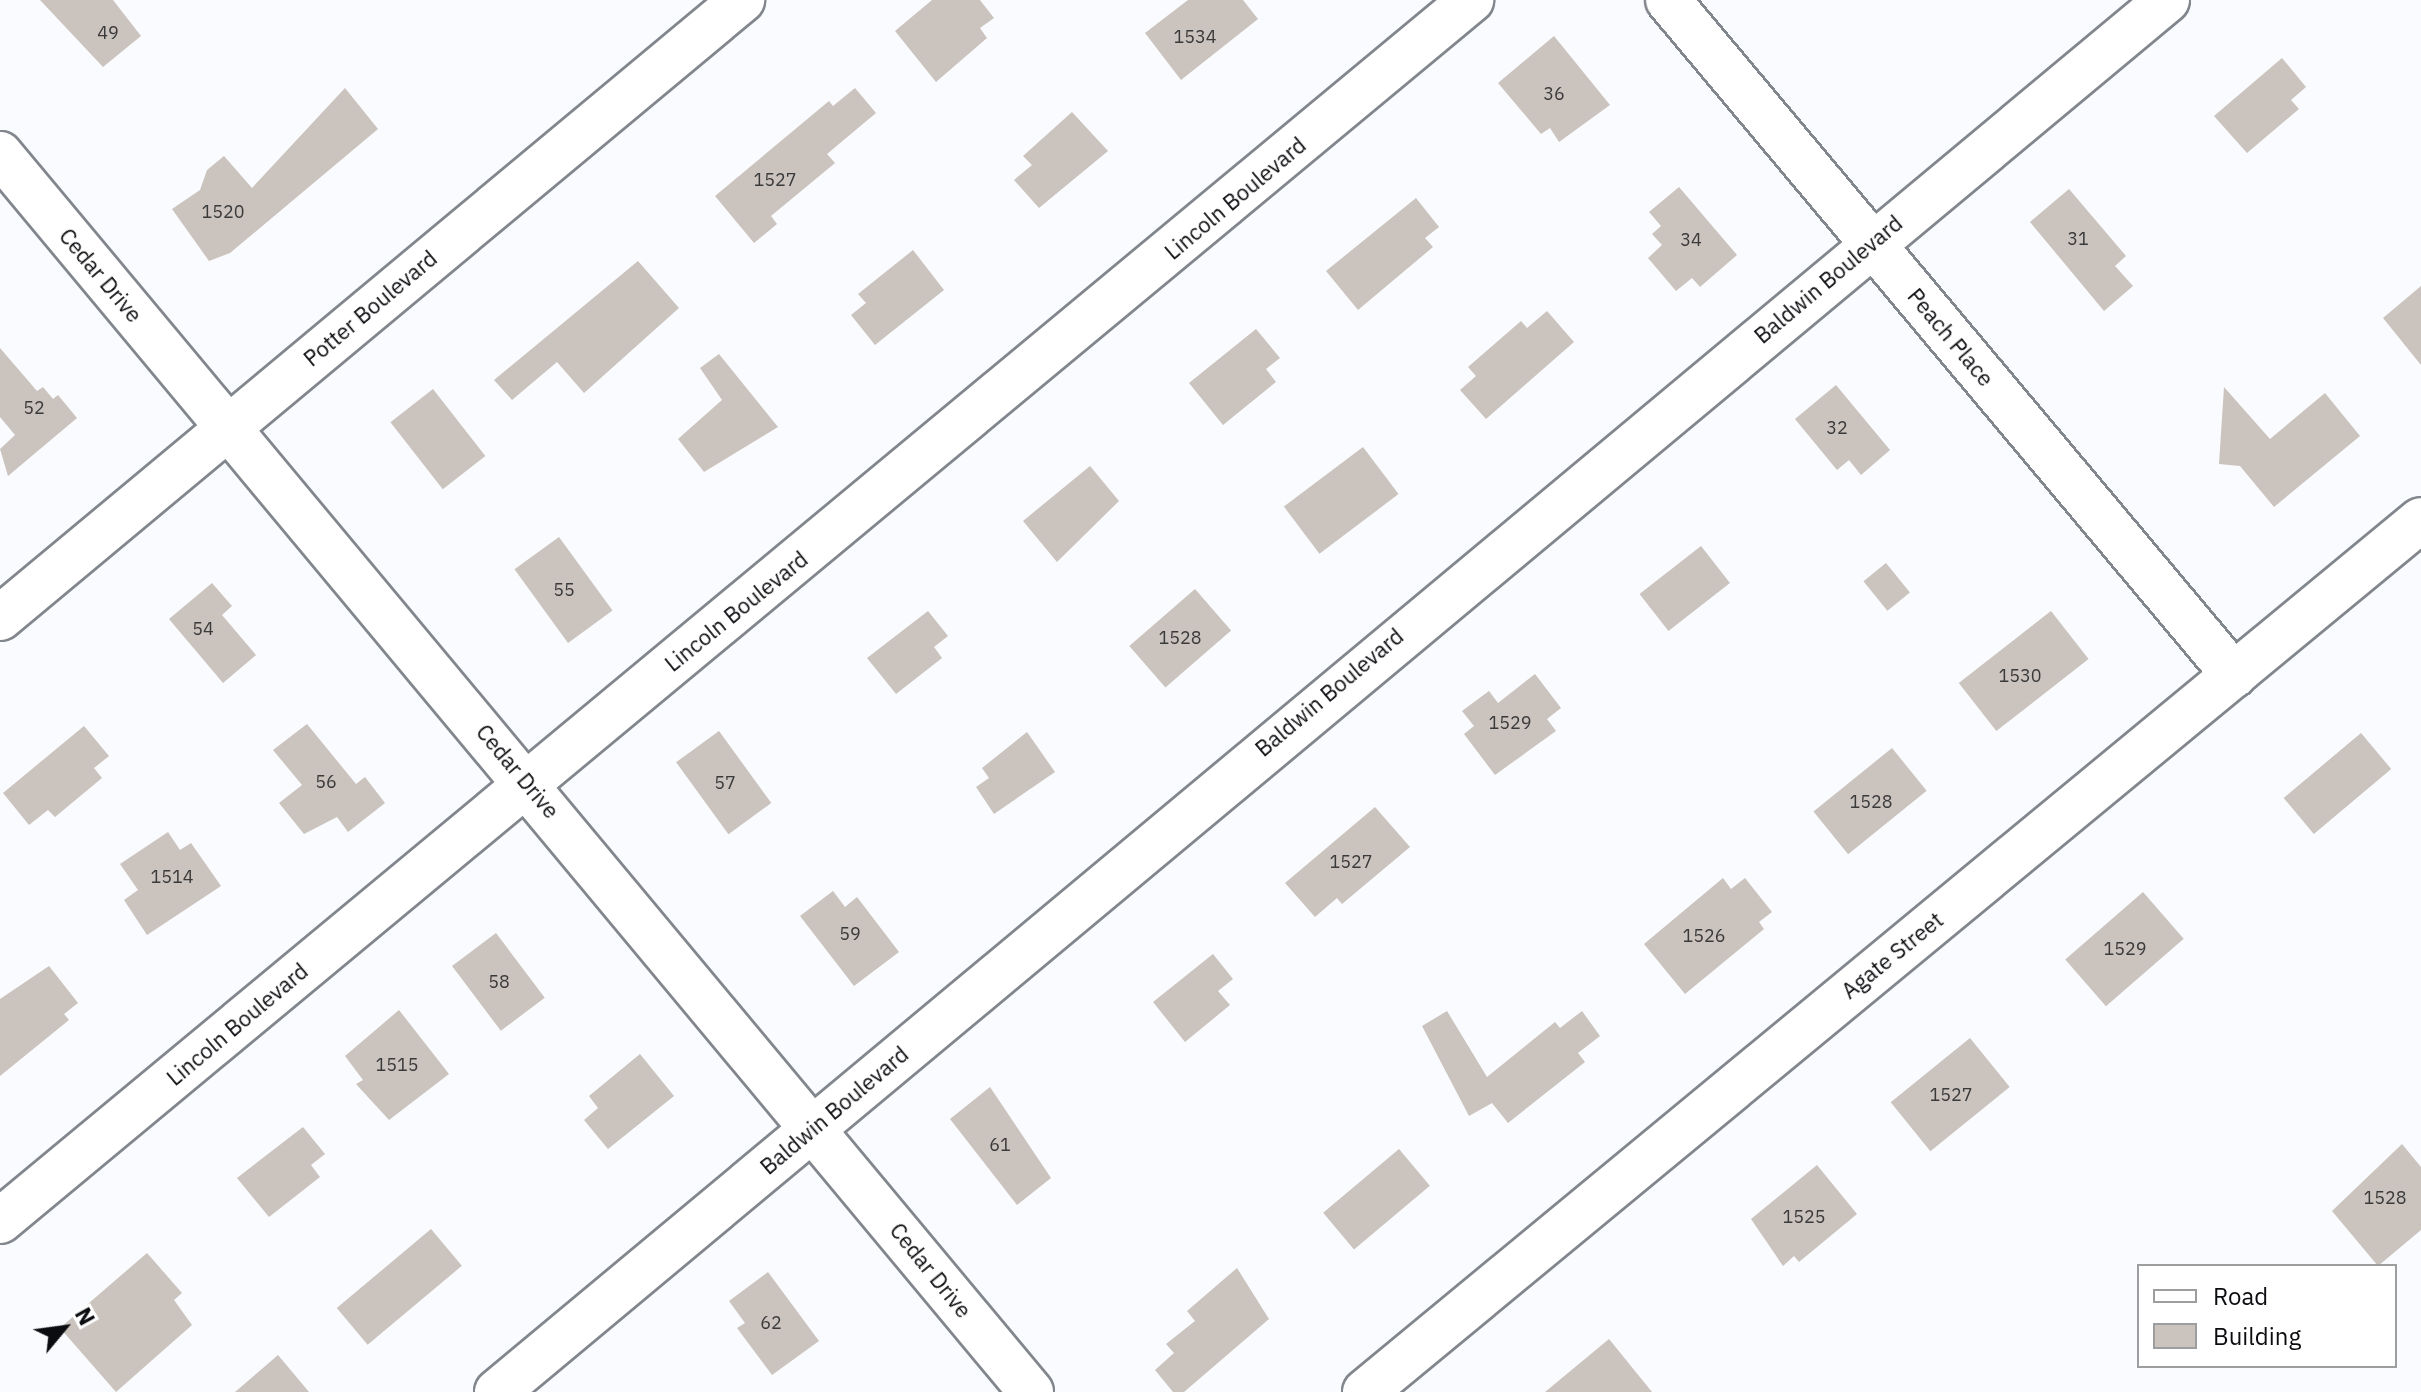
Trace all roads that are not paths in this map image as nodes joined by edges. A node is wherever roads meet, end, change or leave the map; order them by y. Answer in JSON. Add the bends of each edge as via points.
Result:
{"nodes":[{"id":1,"x":1471,"y":0,"type":"edge"},
{"id":2,"x":1668,"y":0,"type":"edge"},
{"id":3,"x":2167,"y":0,"type":"edge"},
{"id":4,"x":731,"y":3,"type":"edge"},
{"id":5,"x":0,"y":154,"type":"edge"},
{"id":6,"x":1872,"y":242,"type":"junction"},
{"id":7,"x":229,"y":425,"type":"junction"},
{"id":8,"x":2421,"y":520,"type":"edge"},
{"id":9,"x":0,"y":618,"type":"edge"},
{"id":10,"x":2234,"y":675,"type":"junction"},
{"id":11,"x":527,"y":782,"type":"junction"},
{"id":12,"x":813,"y":1127,"type":"junction"},
{"id":13,"x":0,"y":1221,"type":"edge"},
{"id":14,"x":497,"y":1392,"type":"edge"},
{"id":15,"x":1031,"y":1392,"type":"edge"},
{"id":16,"x":1365,"y":1392,"type":"edge"}],
"edges":[{"from":1,"to":11,"type":"street","name":"Lincoln Boulevard"},
{"from":2,"to":6,"type":"street","name":"Peach Place"},
{"from":3,"to":6,"type":"street","name":"Baldwin Boulevard"},
{"from":4,"to":7,"type":"street","name":"Potter Boulevard"},
{"from":5,"to":7,"type":"street","name":"Cedar Drive"},
{"from":6,"to":10,"type":"street","name":"Peach Place"},
{"from":6,"to":12,"type":"street","name":"Baldwin Boulevard"},
{"from":7,"to":9,"type":"street","name":"Potter Boulevard"},
{"from":7,"to":11,"type":"street","name":"Cedar Drive"},
{"from":8,"to":10,"type":"street","name":"Agate Street"},
{"from":10,"to":16,"type":"street","name":"Agate Street"},
{"from":11,"to":12,"type":"street","name":"Cedar Drive"},
{"from":11,"to":13,"type":"street","name":"Lincoln Boulevard"},
{"from":12,"to":14,"type":"street","name":"Baldwin Boulevard"},
{"from":12,"to":15,"type":"street","name":"Cedar Drive"}]}
